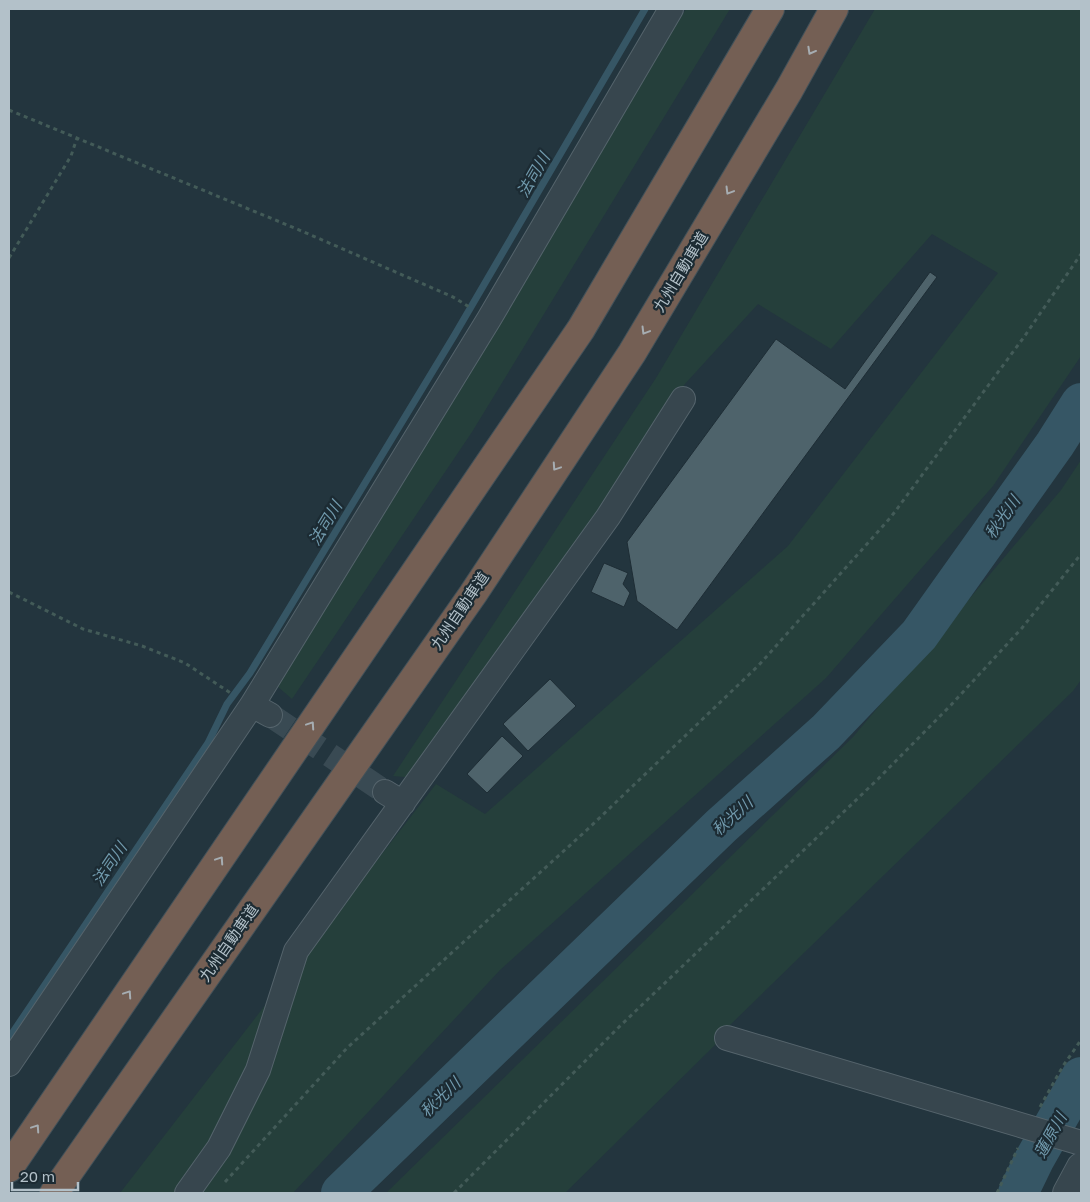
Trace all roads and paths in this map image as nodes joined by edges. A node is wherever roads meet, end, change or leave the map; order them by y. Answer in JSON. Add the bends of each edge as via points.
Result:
{"nodes":[{"id":1,"x":671,"y":9,"type":"edge"},
{"id":2,"x":770,"y":9,"type":"edge"},
{"id":3,"x":834,"y":9,"type":"edge"},
{"id":4,"x":9,"y":110,"type":"edge"},
{"id":5,"x":77,"y":138,"type":"junction"},
{"id":6,"x":1081,"y":254,"type":"edge"},
{"id":7,"x":9,"y":258,"type":"edge"},
{"id":8,"x":458,"y":300,"type":"dead end"},
{"id":9,"x":683,"y":399,"type":"dead end"},
{"id":10,"x":1081,"y":554,"type":"edge"},
{"id":11,"x":9,"y":592,"type":"edge"},
{"id":12,"x":218,"y":685,"type":"dead end"},
{"id":13,"x":728,"y":1038,"type":"dead end"},
{"id":14,"x":9,"y":1064,"type":"edge"},
{"id":15,"x":1081,"y":1142,"type":"edge"},
{"id":16,"x":1081,"y":1167,"type":"edge"},
{"id":17,"x":9,"y":1168,"type":"edge"},
{"id":18,"x":222,"y":1186,"type":"dead end"},
{"id":19,"x":54,"y":1193,"type":"edge"},
{"id":20,"x":187,"y":1193,"type":"edge"},
{"id":21,"x":454,"y":1193,"type":"edge"},
{"id":22,"x":1067,"y":1193,"type":"edge"}],
"edges":[{"from":1,"to":14,"type":"street","via":[[261,710]]},
{"from":17,"to":2,"type":"highway","one_way":true,"via":[[581,329]]},
{"from":3,"to":19,"type":"highway","name":"九州自動車道","one_way":true,"via":[[632,353],[472,594]]},
{"from":4,"to":5,"type":"path"},
{"from":5,"to":7,"type":"path","via":[[71,156]]},
{"from":5,"to":8,"type":"path"},
{"from":6,"to":18,"type":"path","via":[[891,517],[759,665],[589,828],[347,1048]]},
{"from":9,"to":20,"type":"street","via":[[608,517],[394,798],[296,951],[258,1070],[219,1148]]},
{"from":10,"to":21,"type":"path","via":[[1022,628],[938,719],[621,1025]]},
{"from":11,"to":12,"type":"path","via":[[83,629],[142,646],[185,663]]},
{"from":13,"to":15,"type":"street"},
{"from":16,"to":22,"type":"street"}]}
